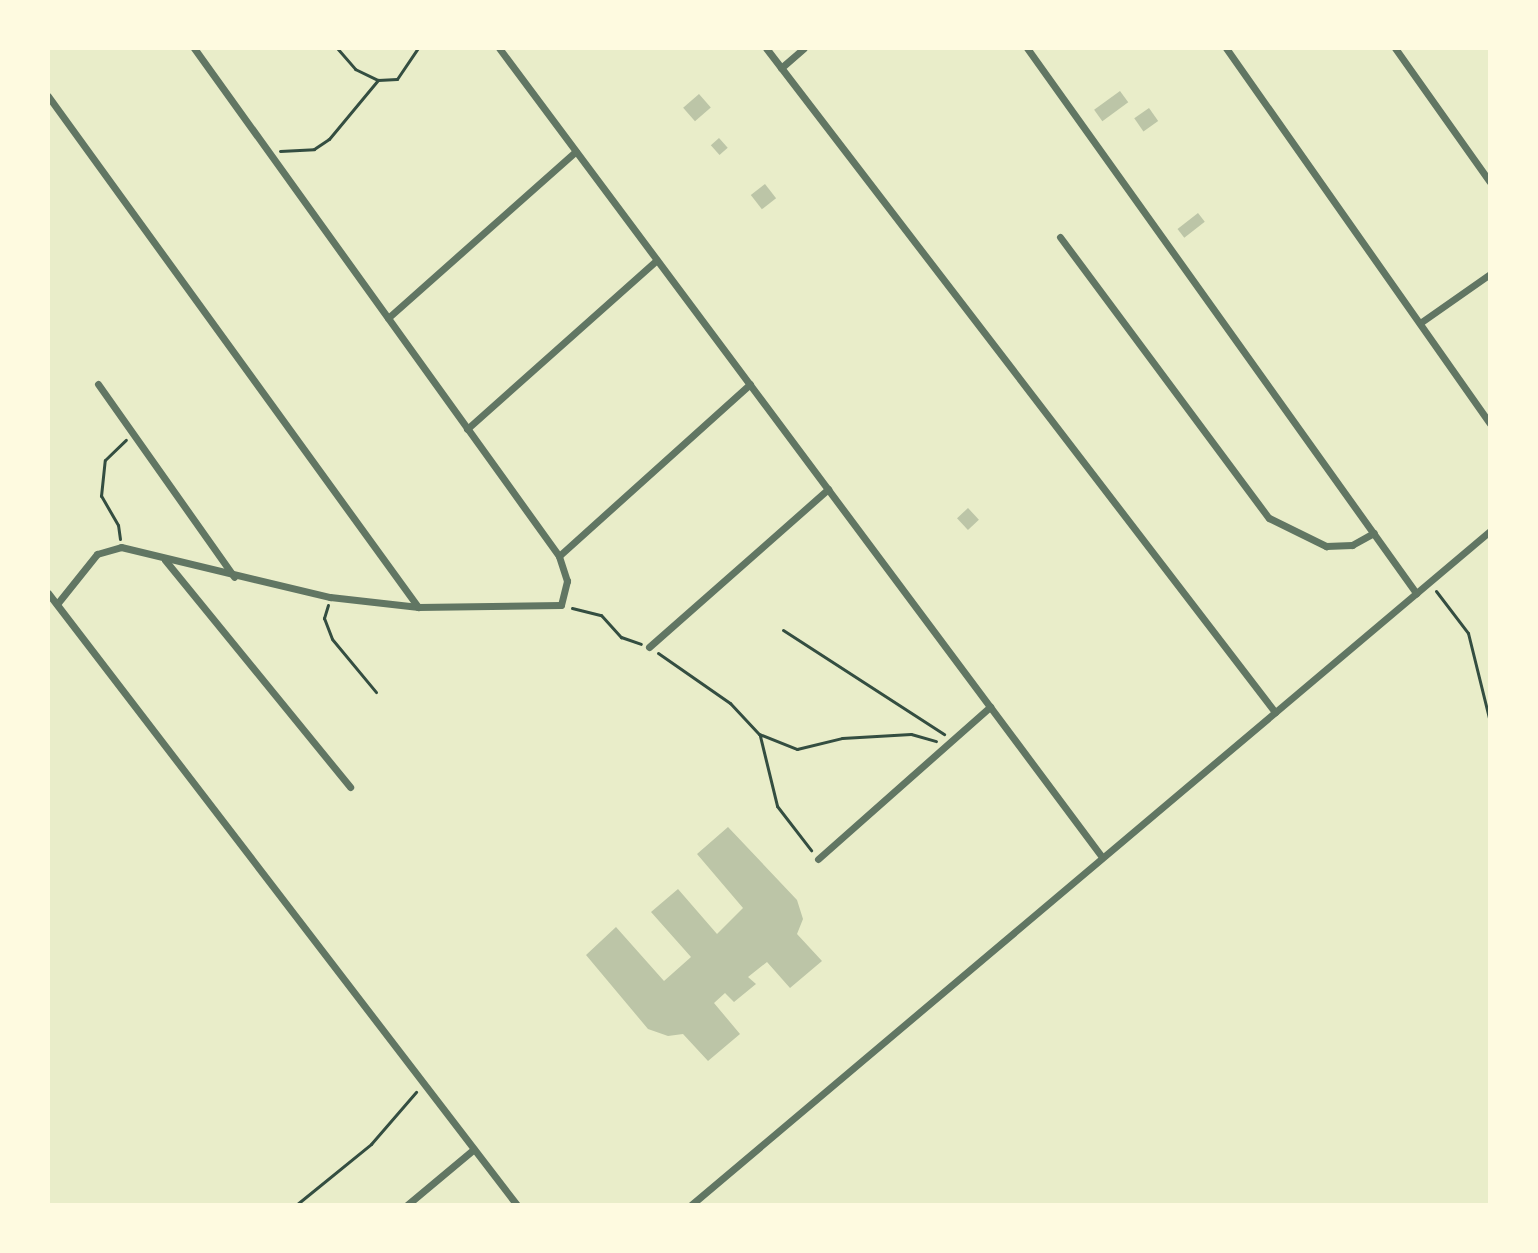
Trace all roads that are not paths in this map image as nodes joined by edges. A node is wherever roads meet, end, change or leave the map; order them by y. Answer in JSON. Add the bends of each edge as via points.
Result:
{"nodes":[{"id":1,"x":194,"y":48,"type":"edge"},
{"id":2,"x":499,"y":48,"type":"edge"},
{"id":3,"x":766,"y":48,"type":"edge"},
{"id":4,"x":804,"y":48,"type":"edge"},
{"id":5,"x":1027,"y":48,"type":"edge"},
{"id":6,"x":1226,"y":48,"type":"edge"},
{"id":7,"x":1395,"y":48,"type":"edge"},
{"id":8,"x":781,"y":68,"type":"junction"},
{"id":9,"x":48,"y":96,"type":"edge"},
{"id":10,"x":576,"y":151,"type":"junction"},
{"id":11,"x":1490,"y":182,"type":"edge"},
{"id":12,"x":1060,"y":237,"type":"dead end"},
{"id":13,"x":657,"y":260,"type":"junction"},
{"id":14,"x":1490,"y":274,"type":"edge"},
{"id":15,"x":388,"y":318,"type":"junction"},
{"id":16,"x":1420,"y":323,"type":"junction"},
{"id":17,"x":98,"y":384,"type":"dead end"},
{"id":18,"x":750,"y":384,"type":"junction"},
{"id":19,"x":1490,"y":423,"type":"edge"},
{"id":20,"x":467,"y":429,"type":"junction"},
{"id":21,"x":828,"y":489,"type":"junction"},
{"id":22,"x":1490,"y":531,"type":"edge"},
{"id":23,"x":1374,"y":533,"type":"junction"},
{"id":24,"x":559,"y":556,"type":"junction"},
{"id":25,"x":164,"y":558,"type":"junction"},
{"id":26,"x":234,"y":577,"type":"junction"},
{"id":27,"x":48,"y":593,"type":"edge"},
{"id":28,"x":1416,"y":593,"type":"junction"},
{"id":29,"x":57,"y":604,"type":"junction"},
{"id":30,"x":418,"y":607,"type":"junction"},
{"id":31,"x":649,"y":647,"type":"road end"},
{"id":32,"x":990,"y":707,"type":"junction"},
{"id":33,"x":1275,"y":712,"type":"junction"},
{"id":34,"x":350,"y":787,"type":"dead end"},
{"id":35,"x":1102,"y":857,"type":"junction"},
{"id":36,"x":818,"y":859,"type":"road end"},
{"id":37,"x":474,"y":1149,"type":"junction"},
{"id":38,"x":407,"y":1205,"type":"edge"},
{"id":39,"x":517,"y":1205,"type":"edge"},
{"id":40,"x":691,"y":1205,"type":"edge"}],
"edges":[{"from":1,"to":15,"type":"street"},
{"from":2,"to":10,"type":"street"},
{"from":3,"to":8,"type":"street"},
{"from":4,"to":8,"type":"street"},
{"from":5,"to":23,"type":"street"},
{"from":6,"to":16,"type":"street"},
{"from":7,"to":11,"type":"street"},
{"from":8,"to":33,"type":"street"},
{"from":9,"to":30,"type":"street"},
{"from":10,"to":13,"type":"street"},
{"from":10,"to":15,"type":"street"},
{"from":12,"to":23,"type":"street","via":[[1269,518],[1326,546],[1352,545]]},
{"from":13,"to":18,"type":"street"},
{"from":13,"to":20,"type":"street"},
{"from":14,"to":16,"type":"street"},
{"from":15,"to":20,"type":"street"},
{"from":16,"to":19,"type":"street"},
{"from":17,"to":26,"type":"street"},
{"from":18,"to":21,"type":"street"},
{"from":18,"to":24,"type":"street"},
{"from":20,"to":24,"type":"street"},
{"from":21,"to":31,"type":"street"},
{"from":21,"to":32,"type":"street"},
{"from":22,"to":28,"type":"street"},
{"from":23,"to":28,"type":"street"},
{"from":24,"to":30,"type":"street","via":[[567,581],[561,605]]},
{"from":25,"to":26,"type":"street"},
{"from":25,"to":29,"type":"street","via":[[121,547],[97,554]]},
{"from":25,"to":34,"type":"street"},
{"from":26,"to":30,"type":"street","via":[[330,597]]},
{"from":27,"to":29,"type":"street"},
{"from":28,"to":33,"type":"street"},
{"from":29,"to":37,"type":"street"},
{"from":32,"to":35,"type":"street"},
{"from":32,"to":36,"type":"street"},
{"from":33,"to":35,"type":"street"},
{"from":35,"to":40,"type":"street"},
{"from":37,"to":38,"type":"street"},
{"from":37,"to":39,"type":"street"}]}
